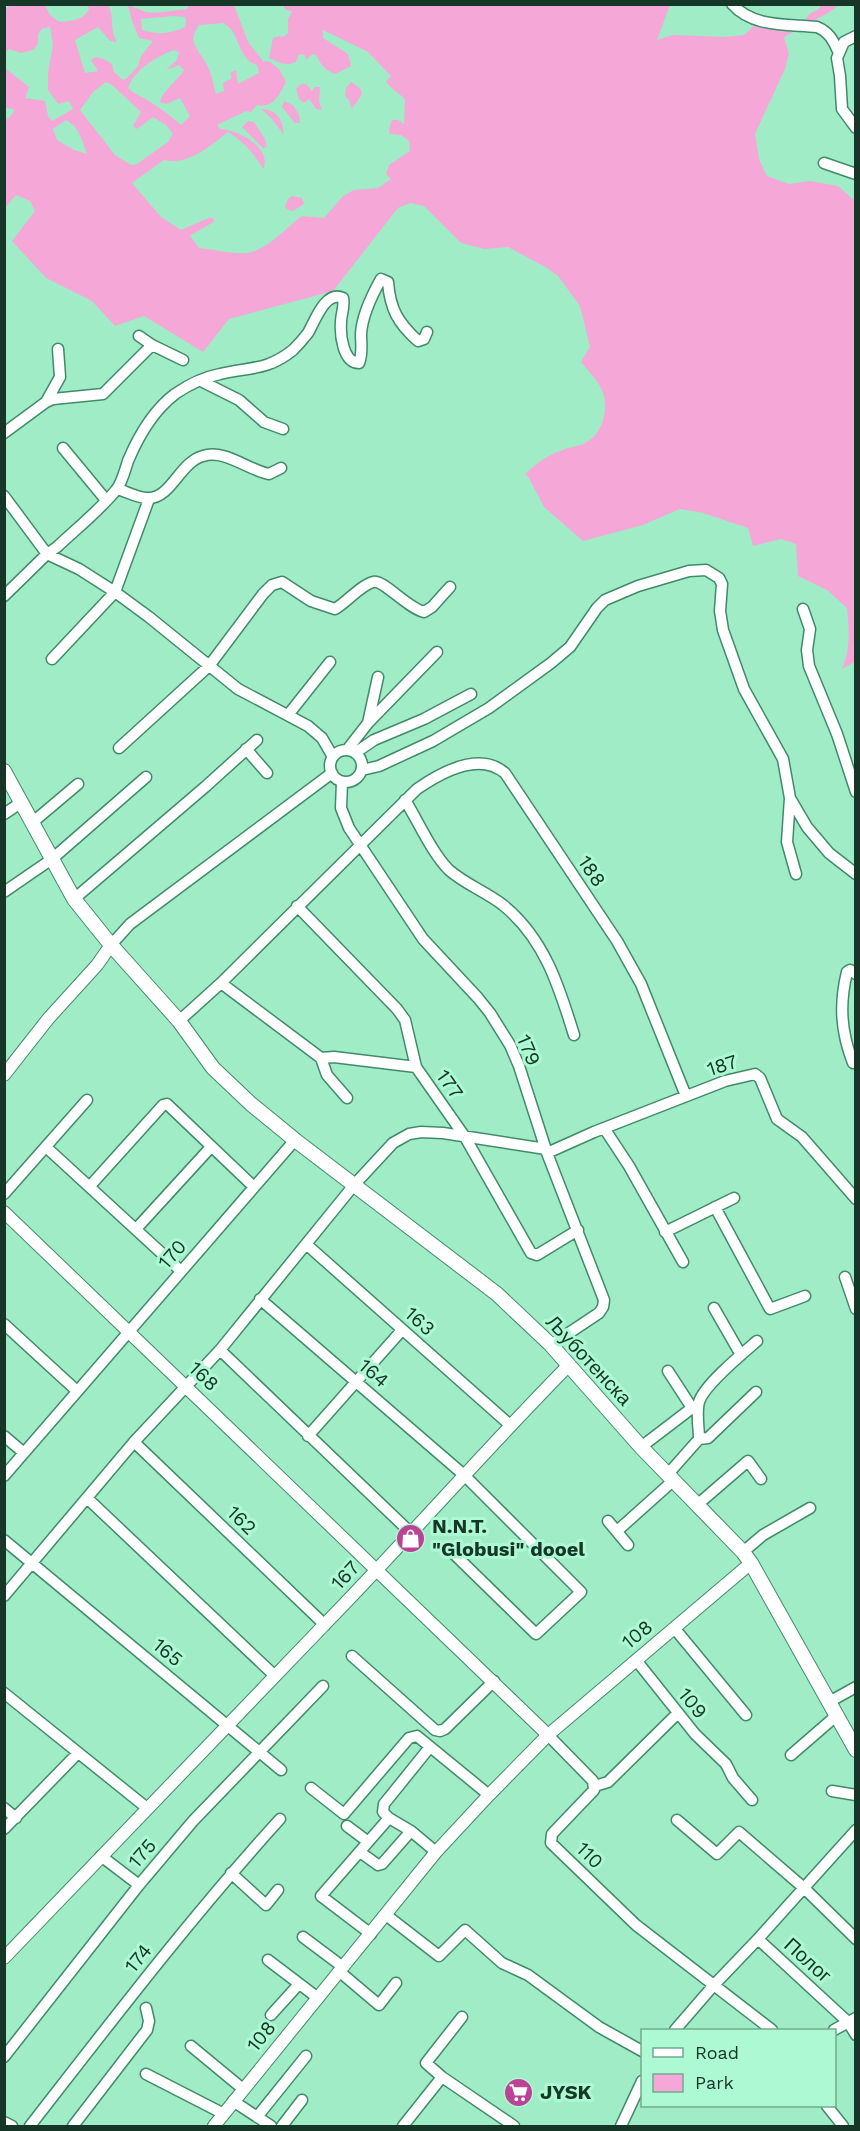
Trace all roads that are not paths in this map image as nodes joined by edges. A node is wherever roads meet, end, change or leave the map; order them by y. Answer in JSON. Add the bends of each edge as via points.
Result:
{"nodes":[{"id":1,"x":732,"y":4,"type":"edge"},
{"id":2,"x":855,"y":36,"type":"edge"},
{"id":3,"x":838,"y":51,"type":"junction"},
{"id":4,"x":855,"y":128,"type":"edge"},
{"id":5,"x":824,"y":163,"type":"dead end"},
{"id":6,"x":855,"y":174,"type":"edge"},
{"id":7,"x":427,"y":332,"type":"dead end"},
{"id":8,"x":139,"y":336,"type":"dead end"},
{"id":9,"x":152,"y":345,"type":"junction"},
{"id":10,"x":58,"y":349,"type":"dead end"},
{"id":11,"x":183,"y":360,"type":"dead end"},
{"id":12,"x":201,"y":381,"type":"junction"},
{"id":13,"x":46,"y":402,"type":"junction"},
{"id":14,"x":283,"y":429,"type":"dead end"},
{"id":15,"x":4,"y":433,"type":"edge"},
{"id":16,"x":63,"y":448,"type":"dead end"},
{"id":17,"x":281,"y":468,"type":"dead end"},
{"id":18,"x":118,"y":489,"type":"junction"},
{"id":19,"x":4,"y":496,"type":"edge"},
{"id":20,"x":149,"y":498,"type":"junction"},
{"id":21,"x":106,"y":500,"type":"junction"},
{"id":22,"x":47,"y":554,"type":"junction"},
{"id":23,"x":450,"y":587,"type":"dead end"},
{"id":24,"x":115,"y":592,"type":"junction"},
{"id":25,"x":4,"y":596,"type":"edge"},
{"id":26,"x":803,"y":609,"type":"dead end"},
{"id":27,"x":437,"y":652,"type":"dead end"},
{"id":28,"x":52,"y":659,"type":"dead end"},
{"id":29,"x":330,"y":662,"type":"dead end"},
{"id":30,"x":209,"y":666,"type":"junction"},
{"id":31,"x":378,"y":677,"type":"dead end"},
{"id":32,"x":471,"y":694,"type":"dead end"},
{"id":33,"x":288,"y":715,"type":"junction"},
{"id":34,"x":368,"y":723,"type":"junction"},
{"id":35,"x":257,"y":740,"type":"dead end"},
{"id":36,"x":119,"y":748,"type":"dead end"},
{"id":37,"x":246,"y":749,"type":"junction"},
{"id":38,"x":351,"y":751,"type":"junction"},
{"id":39,"x":333,"y":757,"type":"junction"},
{"id":40,"x":362,"y":770,"type":"junction"},
{"id":41,"x":267,"y":773,"type":"dead end"},
{"id":42,"x":332,"y":773,"type":"junction"},
{"id":43,"x":6,"y":775,"type":"edge"},
{"id":44,"x":146,"y":777,"type":"dead end"},
{"id":45,"x":342,"y":782,"type":"junction"},
{"id":46,"x":78,"y":784,"type":"dead end"},
{"id":47,"x":855,"y":792,"type":"edge"},
{"id":48,"x":790,"y":798,"type":"junction"},
{"id":49,"x":405,"y":800,"type":"junction"},
{"id":50,"x":22,"y":802,"type":"junction"},
{"id":51,"x":4,"y":814,"type":"edge"},
{"id":52,"x":33,"y":822,"type":"junction"},
{"id":53,"x":362,"y":844,"type":"junction"},
{"id":54,"x":52,"y":859,"type":"junction"},
{"id":55,"x":795,"y":874,"type":"dead end"},
{"id":56,"x":855,"y":875,"type":"edge"},
{"id":57,"x":4,"y":892,"type":"edge"},
{"id":58,"x":74,"y":899,"type":"junction"},
{"id":59,"x":297,"y":906,"type":"junction"},
{"id":60,"x":111,"y":945,"type":"junction"},
{"id":61,"x":855,"y":974,"type":"edge"},
{"id":62,"x":221,"y":983,"type":"junction"},
{"id":63,"x":179,"y":1021,"type":"junction"},
{"id":64,"x":574,"y":1035,"type":"dead end"},
{"id":65,"x":321,"y":1058,"type":"junction"},
{"id":66,"x":853,"y":1063,"type":"dead end"},
{"id":67,"x":416,"y":1067,"type":"junction"},
{"id":68,"x":4,"y":1075,"type":"edge"},
{"id":69,"x":686,"y":1096,"type":"junction"},
{"id":70,"x":347,"y":1098,"type":"dead end"},
{"id":71,"x":87,"y":1100,"type":"dead end"},
{"id":72,"x":604,"y":1128,"type":"junction"},
{"id":73,"x":465,"y":1137,"type":"junction"},
{"id":74,"x":295,"y":1140,"type":"junction"},
{"id":75,"x":46,"y":1147,"type":"junction"},
{"id":76,"x":211,"y":1147,"type":"junction"},
{"id":77,"x":547,"y":1151,"type":"junction"},
{"id":78,"x":354,"y":1185,"type":"junction"},
{"id":79,"x":90,"y":1186,"type":"junction"},
{"id":80,"x":254,"y":1187,"type":"junction"},
{"id":81,"x":4,"y":1194,"type":"edge"},
{"id":82,"x":734,"y":1198,"type":"dead end"},
{"id":83,"x":855,"y":1199,"type":"edge"},
{"id":84,"x":715,"y":1206,"type":"junction"},
{"id":85,"x":4,"y":1212,"type":"edge"},
{"id":86,"x":136,"y":1229,"type":"junction"},
{"id":87,"x":578,"y":1230,"type":"junction"},
{"id":88,"x":665,"y":1232,"type":"junction"},
{"id":89,"x":306,"y":1244,"type":"junction"},
{"id":90,"x":682,"y":1262,"type":"dead end"},
{"id":91,"x":181,"y":1271,"type":"junction"},
{"id":92,"x":845,"y":1277,"type":"dead end"},
{"id":93,"x":805,"y":1296,"type":"dead end"},
{"id":94,"x":260,"y":1299,"type":"junction"},
{"id":95,"x":714,"y":1308,"type":"dead end"},
{"id":96,"x":855,"y":1309,"type":"edge"},
{"id":97,"x":4,"y":1324,"type":"edge"},
{"id":98,"x":402,"y":1330,"type":"junction"},
{"id":99,"x":128,"y":1331,"type":"junction"},
{"id":100,"x":758,"y":1341,"type":"dead end"},
{"id":101,"x":551,"y":1345,"type":"junction"},
{"id":102,"x":220,"y":1350,"type":"junction"},
{"id":103,"x":741,"y":1355,"type":"junction"},
{"id":104,"x":568,"y":1366,"type":"junction"},
{"id":105,"x":668,"y":1371,"type":"dead end"},
{"id":106,"x":356,"y":1380,"type":"junction"},
{"id":107,"x":187,"y":1387,"type":"junction"},
{"id":108,"x":77,"y":1392,"type":"junction"},
{"id":109,"x":756,"y":1392,"type":"dead end"},
{"id":110,"x":510,"y":1425,"type":"junction"},
{"id":111,"x":4,"y":1436,"type":"edge"},
{"id":112,"x":308,"y":1436,"type":"junction"},
{"id":113,"x":699,"y":1439,"type":"junction"},
{"id":114,"x":134,"y":1442,"type":"junction"},
{"id":115,"x":641,"y":1447,"type":"junction"},
{"id":116,"x":24,"y":1454,"type":"junction"},
{"id":117,"x":464,"y":1475,"type":"junction"},
{"id":118,"x":4,"y":1476,"type":"edge"},
{"id":119,"x":671,"y":1477,"type":"junction"},
{"id":120,"x":760,"y":1479,"type":"dead end"},
{"id":121,"x":88,"y":1499,"type":"junction"},
{"id":122,"x":697,"y":1505,"type":"junction"},
{"id":123,"x":810,"y":1508,"type":"dead end"},
{"id":124,"x":608,"y":1521,"type":"dead end"},
{"id":125,"x":617,"y":1531,"type":"junction"},
{"id":126,"x":411,"y":1533,"type":"junction"},
{"id":127,"x":4,"y":1540,"type":"edge"},
{"id":128,"x":628,"y":1545,"type":"dead end"},
{"id":129,"x":452,"y":1552,"type":"dead end"},
{"id":130,"x":747,"y":1557,"type":"junction"},
{"id":131,"x":32,"y":1563,"type":"junction"},
{"id":132,"x":376,"y":1570,"type":"junction"},
{"id":133,"x":4,"y":1596,"type":"edge"},
{"id":134,"x":325,"y":1625,"type":"junction"},
{"id":135,"x":675,"y":1629,"type":"junction"},
{"id":136,"x":352,"y":1656,"type":"dead end"},
{"id":137,"x":636,"y":1660,"type":"junction"},
{"id":138,"x":274,"y":1675,"type":"junction"},
{"id":139,"x":494,"y":1681,"type":"junction"},
{"id":140,"x":323,"y":1686,"type":"dead end"},
{"id":141,"x":855,"y":1687,"type":"edge"},
{"id":142,"x":4,"y":1693,"type":"edge"},
{"id":143,"x":829,"y":1702,"type":"junction"},
{"id":144,"x":678,"y":1713,"type":"junction"},
{"id":145,"x":746,"y":1715,"type":"dead end"},
{"id":146,"x":836,"y":1716,"type":"junction"},
{"id":147,"x":227,"y":1724,"type":"junction"},
{"id":148,"x":548,"y":1735,"type":"junction"},
{"id":149,"x":430,"y":1748,"type":"junction"},
{"id":150,"x":855,"y":1750,"type":"edge"},
{"id":151,"x":260,"y":1752,"type":"junction"},
{"id":152,"x":78,"y":1753,"type":"junction"},
{"id":153,"x":791,"y":1755,"type":"dead end"},
{"id":154,"x":280,"y":1770,"type":"dead end"},
{"id":155,"x":595,"y":1786,"type":"junction"},
{"id":156,"x":311,"y":1788,"type":"dead end"},
{"id":157,"x":832,"y":1791,"type":"dead end"},
{"id":158,"x":489,"y":1795,"type":"junction"},
{"id":159,"x":855,"y":1795,"type":"edge"},
{"id":160,"x":752,"y":1800,"type":"dead end"},
{"id":161,"x":4,"y":1808,"type":"edge"},
{"id":162,"x":147,"y":1808,"type":"junction"},
{"id":163,"x":16,"y":1818,"type":"junction"},
{"id":164,"x":389,"y":1818,"type":"junction"},
{"id":165,"x":280,"y":1819,"type":"dead end"},
{"id":166,"x":677,"y":1820,"type":"dead end"},
{"id":167,"x":347,"y":1826,"type":"dead end"},
{"id":168,"x":4,"y":1829,"type":"edge"},
{"id":169,"x":855,"y":1830,"type":"edge"},
{"id":170,"x":411,"y":1831,"type":"junction"},
{"id":171,"x":367,"y":1841,"type":"junction"},
{"id":172,"x":436,"y":1852,"type":"junction"},
{"id":173,"x":364,"y":1855,"type":"dead end"},
{"id":174,"x":102,"y":1856,"type":"junction"},
{"id":175,"x":231,"y":1873,"type":"junction"},
{"id":176,"x":139,"y":1885,"type":"junction"},
{"id":177,"x":804,"y":1888,"type":"junction"},
{"id":178,"x":278,"y":1890,"type":"dead end"},
{"id":179,"x":386,"y":1915,"type":"junction"},
{"id":180,"x":371,"y":1934,"type":"junction"},
{"id":181,"x":303,"y":1937,"type":"dead end"},
{"id":182,"x":759,"y":1939,"type":"junction"},
{"id":183,"x":855,"y":1939,"type":"edge"},
{"id":184,"x":4,"y":1958,"type":"edge"},
{"id":185,"x":268,"y":1960,"type":"dead end"},
{"id":186,"x":342,"y":1969,"type":"junction"},
{"id":187,"x":396,"y":1983,"type":"dead end"},
{"id":188,"x":299,"y":1984,"type":"junction"},
{"id":189,"x":713,"y":1986,"type":"junction"},
{"id":190,"x":318,"y":1998,"type":"junction"},
{"id":191,"x":146,"y":2008,"type":"dead end"},
{"id":192,"x":271,"y":2015,"type":"dead end"},
{"id":193,"x":462,"y":2017,"type":"dead end"},
{"id":194,"x":852,"y":2020,"type":"edge"},
{"id":195,"x":677,"y":2029,"type":"edge"},
{"id":196,"x":769,"y":2029,"type":"edge"},
{"id":197,"x":836,"y":2030,"type":"edge"},
{"id":198,"x":855,"y":2035,"type":"edge"},
{"id":199,"x":191,"y":2046,"type":"dead end"},
{"id":200,"x":641,"y":2050,"type":"edge"},
{"id":201,"x":306,"y":2056,"type":"dead end"},
{"id":202,"x":4,"y":2057,"type":"edge"},
{"id":203,"x":146,"y":2074,"type":"dead end"},
{"id":204,"x":442,"y":2077,"type":"junction"},
{"id":205,"x":641,"y":2083,"type":"edge"},
{"id":206,"x":243,"y":2090,"type":"junction"},
{"id":207,"x":302,"y":2100,"type":"dead end"},
{"id":208,"x":233,"y":2102,"type":"junction"},
{"id":209,"x":828,"y":2107,"type":"edge"},
{"id":210,"x":224,"y":2114,"type":"junction"},
{"id":211,"x":257,"y":2117,"type":"junction"},
{"id":212,"x":4,"y":2122,"type":"edge"},
{"id":213,"x":12,"y":2127,"type":"edge"},
{"id":214,"x":30,"y":2127,"type":"edge"},
{"id":215,"x":73,"y":2127,"type":"edge"},
{"id":216,"x":214,"y":2127,"type":"edge"},
{"id":217,"x":271,"y":2127,"type":"edge"},
{"id":218,"x":282,"y":2127,"type":"edge"},
{"id":219,"x":403,"y":2127,"type":"edge"},
{"id":220,"x":514,"y":2127,"type":"edge"},
{"id":221,"x":621,"y":2127,"type":"edge"},
{"id":222,"x":843,"y":2127,"type":"edge"}],
"edges":[{"from":1,"to":3,"type":"street","via":[[745,15],[769,23],[817,27],[829,35]]},
{"from":2,"to":3,"type":"street","via":[[847,39]]},
{"from":3,"to":4,"type":"street","via":[[842,109]]},
{"from":5,"to":6,"type":"street"},
{"from":7,"to":12,"type":"street","via":[[418,342],[412,336],[390,305],[388,282],[381,279],[361,332],[359,363],[348,360],[340,320],[344,302],[335,296],[324,305],[293,350],[258,369]]},
{"from":8,"to":9,"type":"street"},
{"from":9,"to":11,"type":"street"},
{"from":9,"to":13,"type":"street","via":[[103,394]]},
{"from":10,"to":13,"type":"street","via":[[60,377]]},
{"from":12,"to":14,"type":"street","via":[[238,400],[264,422]]},
{"from":12,"to":18,"type":"street","via":[[172,396],[148,425],[129,458]]},
{"from":13,"to":15,"type":"street"},
{"from":16,"to":21,"type":"street"},
{"from":17,"to":20,"type":"street","via":[[269,474],[218,455],[204,455],[189,462],[169,487]]},
{"from":18,"to":20,"type":"street"},
{"from":18,"to":21,"type":"street"},
{"from":19,"to":22,"type":"street"},
{"from":20,"to":24,"type":"street"},
{"from":21,"to":22,"type":"street"},
{"from":22,"to":24,"type":"street","via":[[79,568]]},
{"from":22,"to":25,"type":"street"},
{"from":23,"to":30,"type":"street","via":[[424,612],[415,610],[379,581],[370,583],[335,609],[311,601],[282,582],[272,585]]},
{"from":24,"to":28,"type":"street"},
{"from":24,"to":30,"type":"street"},
{"from":26,"to":47,"type":"street","via":[[810,629],[809,666]]},
{"from":27,"to":34,"type":"street"},
{"from":29,"to":33,"type":"street"},
{"from":30,"to":33,"type":"street","via":[[238,689]]},
{"from":30,"to":36,"type":"street"},
{"from":31,"to":34,"type":"street"},
{"from":32,"to":38,"type":"street"},
{"from":33,"to":39,"type":"street","via":[[322,738]]},
{"from":34,"to":38,"type":"street"},
{"from":35,"to":37,"type":"street"},
{"from":37,"to":41,"type":"street"},
{"from":37,"to":58,"type":"street"},
{"from":38,"to":39,"type":"street"},
{"from":38,"to":40,"type":"street","via":[[361,760]]},
{"from":39,"to":42,"type":"street"},
{"from":40,"to":45,"type":"street","via":[[355,780]]},
{"from":40,"to":48,"type":"street","via":[[433,741],[489,708],[570,647],[605,600],[638,586],[706,570],[722,584],[723,630],[744,689],[783,759]]},
{"from":42,"to":45,"type":"street"},
{"from":42,"to":60,"type":"street","via":[[130,924]]},
{"from":43,"to":50,"type":"main road","name":"Љуботенска"},
{"from":44,"to":54,"type":"street"},
{"from":45,"to":53,"type":"street","name":"179","via":[[341,808],[349,828]]},
{"from":46,"to":52,"type":"street"},
{"from":48,"to":55,"type":"street","via":[[787,842]]},
{"from":48,"to":56,"type":"street","via":[[807,827]]},
{"from":49,"to":53,"type":"street","name":"188"},
{"from":49,"to":64,"type":"street","via":[[449,870],[498,901],[531,934],[551,968]]},
{"from":49,"to":69,"type":"street","name":"188","via":[[435,776],[458,766],[492,765],[505,773],[617,940],[641,984]]},
{"from":50,"to":51,"type":"street"},
{"from":50,"to":52,"type":"main road","name":"Љуботенска"},
{"from":52,"to":54,"type":"main road","name":"Љуботенска"},
{"from":53,"to":59,"type":"street","name":"188"},
{"from":53,"to":77,"type":"street","name":"179","via":[[423,939],[490,1012],[519,1066]]},
{"from":54,"to":57,"type":"street"},
{"from":54,"to":58,"type":"main road","name":"Љуботенска"},
{"from":58,"to":60,"type":"main road","name":"Љуботенска"},
{"from":59,"to":62,"type":"street","name":"188"},
{"from":59,"to":67,"type":"street","name":"177","via":[[397,1009],[405,1020]]},
{"from":60,"to":63,"type":"main road","name":"Љуботенска"},
{"from":60,"to":68,"type":"street"},
{"from":61,"to":66,"type":"street","via":[[847,972],[842,1008],[844,1041]]},
{"from":62,"to":63,"type":"street","name":"188"},
{"from":62,"to":65,"type":"street"},
{"from":63,"to":74,"type":"main road","name":"Љуботенска","via":[[213,1068]]},
{"from":65,"to":67,"type":"street"},
{"from":65,"to":70,"type":"street","via":[[327,1075]]},
{"from":67,"to":73,"type":"street","name":"177"},
{"from":69,"to":72,"type":"street","name":"187"},
{"from":69,"to":83,"type":"street","name":"187","via":[[725,1081],[760,1077],[777,1119],[802,1137]]},
{"from":71,"to":75,"type":"street"},
{"from":72,"to":77,"type":"street","name":"187"},
{"from":72,"to":88,"type":"street"},
{"from":73,"to":77,"type":"street"},
{"from":73,"to":78,"type":"street","via":[[410,1134],[393,1143]]},
{"from":73,"to":87,"type":"street","name":"177","via":[[531,1253],[537,1255]]},
{"from":74,"to":78,"type":"main road","name":"Љуботенска"},
{"from":74,"to":80,"type":"street","name":"170"},
{"from":75,"to":79,"type":"street"},
{"from":75,"to":81,"type":"street"},
{"from":76,"to":79,"type":"street","via":[[171,1107],[163,1105]]},
{"from":76,"to":80,"type":"street"},
{"from":76,"to":86,"type":"street"},
{"from":77,"to":87,"type":"street","name":"179"},
{"from":78,"to":89,"type":"street"},
{"from":78,"to":101,"type":"main road","name":"Љуботенска","via":[[497,1294]]},
{"from":79,"to":86,"type":"street"},
{"from":80,"to":91,"type":"street","name":"170"},
{"from":82,"to":84,"type":"street"},
{"from":84,"to":88,"type":"street"},
{"from":84,"to":93,"type":"street","via":[[770,1309]]},
{"from":85,"to":99,"type":"street","name":"168"},
{"from":86,"to":91,"type":"street"},
{"from":87,"to":101,"type":"street","name":"179","via":[[604,1300],[603,1307]]},
{"from":88,"to":90,"type":"street"},
{"from":89,"to":94,"type":"street"},
{"from":89,"to":98,"type":"street","name":"163"},
{"from":91,"to":99,"type":"street","name":"170"},
{"from":92,"to":96,"type":"street"},
{"from":94,"to":102,"type":"street"},
{"from":94,"to":106,"type":"street","name":"164"},
{"from":95,"to":103,"type":"street"},
{"from":97,"to":108,"type":"street"},
{"from":98,"to":106,"type":"street"},
{"from":98,"to":110,"type":"street","name":"163"},
{"from":99,"to":107,"type":"street","name":"168"},
{"from":99,"to":108,"type":"street","name":"170"},
{"from":100,"to":103,"type":"street"},
{"from":101,"to":104,"type":"main road","name":"Љуботенска"},
{"from":102,"to":107,"type":"street"},
{"from":102,"to":112,"type":"street"},
{"from":103,"to":113,"type":"street","via":[[711,1384],[699,1402]]},
{"from":104,"to":110,"type":"street","name":"167"},
{"from":104,"to":115,"type":"main road","name":"Љуботенска"},
{"from":105,"to":115,"type":"street","via":[[692,1408]]},
{"from":106,"to":112,"type":"street"},
{"from":106,"to":117,"type":"street","name":"164"},
{"from":107,"to":114,"type":"street"},
{"from":107,"to":132,"type":"street","name":"168"},
{"from":108,"to":116,"type":"street","name":"170"},
{"from":109,"to":113,"type":"street","via":[[708,1438]]},
{"from":110,"to":117,"type":"street","name":"167"},
{"from":111,"to":116,"type":"street"},
{"from":112,"to":126,"type":"street"},
{"from":113,"to":119,"type":"street"},
{"from":114,"to":121,"type":"street"},
{"from":114,"to":134,"type":"street","name":"162"},
{"from":115,"to":119,"type":"main road","name":"Љуботенска"},
{"from":116,"to":118,"type":"street","name":"170"},
{"from":117,"to":126,"type":"street","name":"167"},
{"from":117,"to":129,"type":"street","name":"164","via":[[582,1592],[536,1634]]},
{"from":119,"to":122,"type":"main road","name":"Љуботенска"},
{"from":119,"to":125,"type":"street"},
{"from":120,"to":122,"type":"street","via":[[748,1461]]},
{"from":121,"to":131,"type":"street"},
{"from":121,"to":138,"type":"street"},
{"from":122,"to":130,"type":"main road","name":"Љуботенска"},
{"from":123,"to":130,"type":"street","via":[[763,1535]]},
{"from":124,"to":125,"type":"street"},
{"from":125,"to":128,"type":"street"},
{"from":126,"to":132,"type":"street","name":"167"},
{"from":127,"to":131,"type":"street","name":"165"},
{"from":130,"to":135,"type":"street","name":"108"},
{"from":130,"to":143,"type":"main road","name":"Љуботенска"},
{"from":131,"to":133,"type":"street"},
{"from":131,"to":147,"type":"street","name":"165"},
{"from":132,"to":134,"type":"street","name":"167"},
{"from":132,"to":139,"type":"street"},
{"from":134,"to":138,"type":"street","name":"167"},
{"from":135,"to":137,"type":"street","name":"108"},
{"from":135,"to":145,"type":"street"},
{"from":136,"to":139,"type":"street","via":[[440,1731]]},
{"from":137,"to":144,"type":"street","name":"109"},
{"from":137,"to":148,"type":"street","name":"108"},
{"from":138,"to":147,"type":"street","name":"167"},
{"from":139,"to":148,"type":"street"},
{"from":140,"to":151,"type":"street","name":"175"},
{"from":141,"to":143,"type":"street"},
{"from":142,"to":152,"type":"street"},
{"from":143,"to":146,"type":"main road","name":"Љуботенска"},
{"from":144,"to":155,"type":"street","via":[[608,1782]]},
{"from":144,"to":160,"type":"street","name":"109","via":[[726,1764]]},
{"from":146,"to":150,"type":"main road","name":"Љуботенска"},
{"from":146,"to":153,"type":"street"},
{"from":147,"to":151,"type":"street","name":"165"},
{"from":147,"to":162,"type":"street","name":"167"},
{"from":148,"to":155,"type":"street"},
{"from":148,"to":158,"type":"street","name":"108"},
{"from":149,"to":156,"type":"street","via":[[417,1736],[409,1738],[344,1814]]},
{"from":149,"to":158,"type":"street"},
{"from":149,"to":164,"type":"street","via":[[384,1804],[383,1812]]},
{"from":151,"to":154,"type":"street","name":"165"},
{"from":151,"to":176,"type":"street","name":"175","via":[[193,1821]]},
{"from":152,"to":162,"type":"street"},
{"from":152,"to":163,"type":"street"},
{"from":155,"to":189,"type":"street","name":"110","via":[[552,1834],[551,1843],[636,1925]]},
{"from":157,"to":159,"type":"street"},
{"from":158,"to":172,"type":"street","name":"108"},
{"from":161,"to":163,"type":"street"},
{"from":162,"to":174,"type":"street","name":"167"},
{"from":163,"to":168,"type":"street"},
{"from":164,"to":170,"type":"street"},
{"from":164,"to":171,"type":"street"},
{"from":165,"to":175,"type":"street","name":"174"},
{"from":166,"to":177,"type":"street","via":[[717,1854],[739,1832]]},
{"from":167,"to":171,"type":"street"},
{"from":169,"to":177,"type":"street"},
{"from":170,"to":172,"type":"street"},
{"from":170,"to":173,"type":"street","via":[[382,1864]]},
{"from":171,"to":180,"type":"street","via":[[321,1896]]},
{"from":172,"to":179,"type":"street","name":"108"},
{"from":174,"to":176,"type":"street"},
{"from":174,"to":184,"type":"street","name":"167"},
{"from":175,"to":178,"type":"street","via":[[266,1905]]},
{"from":175,"to":214,"type":"street","name":"174"},
{"from":176,"to":202,"type":"street","name":"175"},
{"from":177,"to":182,"type":"street"},
{"from":177,"to":183,"type":"street"},
{"from":179,"to":180,"type":"street","name":"108"},
{"from":179,"to":200,"type":"street","via":[[439,1956],[465,1930],[502,1963],[528,1975],[599,2026]]},
{"from":180,"to":186,"type":"street","name":"108"},
{"from":181,"to":186,"type":"street"},
{"from":182,"to":189,"type":"street"},
{"from":182,"to":194,"type":"street","name":"Полог"},
{"from":185,"to":188,"type":"street"},
{"from":186,"to":187,"type":"street","via":[[379,2005]]},
{"from":186,"to":190,"type":"street","name":"108"},
{"from":188,"to":190,"type":"street"},
{"from":188,"to":192,"type":"street"},
{"from":189,"to":195,"type":"street"},
{"from":189,"to":196,"type":"street"},
{"from":190,"to":206,"type":"street","name":"108"},
{"from":191,"to":215,"type":"street","via":[[147,2030]]},
{"from":193,"to":204,"type":"street","via":[[426,2063]]},
{"from":194,"to":197,"type":"street"},
{"from":194,"to":198,"type":"street","name":"Полог"},
{"from":199,"to":206,"type":"street"},
{"from":201,"to":211,"type":"street"},
{"from":203,"to":210,"type":"street"},
{"from":204,"to":219,"type":"street"},
{"from":204,"to":220,"type":"street"},
{"from":205,"to":221,"type":"street"},
{"from":206,"to":208,"type":"street","name":"108"},
{"from":207,"to":218,"type":"street"},
{"from":208,"to":210,"type":"street","name":"108"},
{"from":208,"to":211,"type":"street"},
{"from":209,"to":222,"type":"street"},
{"from":210,"to":216,"type":"street","name":"108"},
{"from":211,"to":217,"type":"street"},
{"from":212,"to":213,"type":"street"}]}
